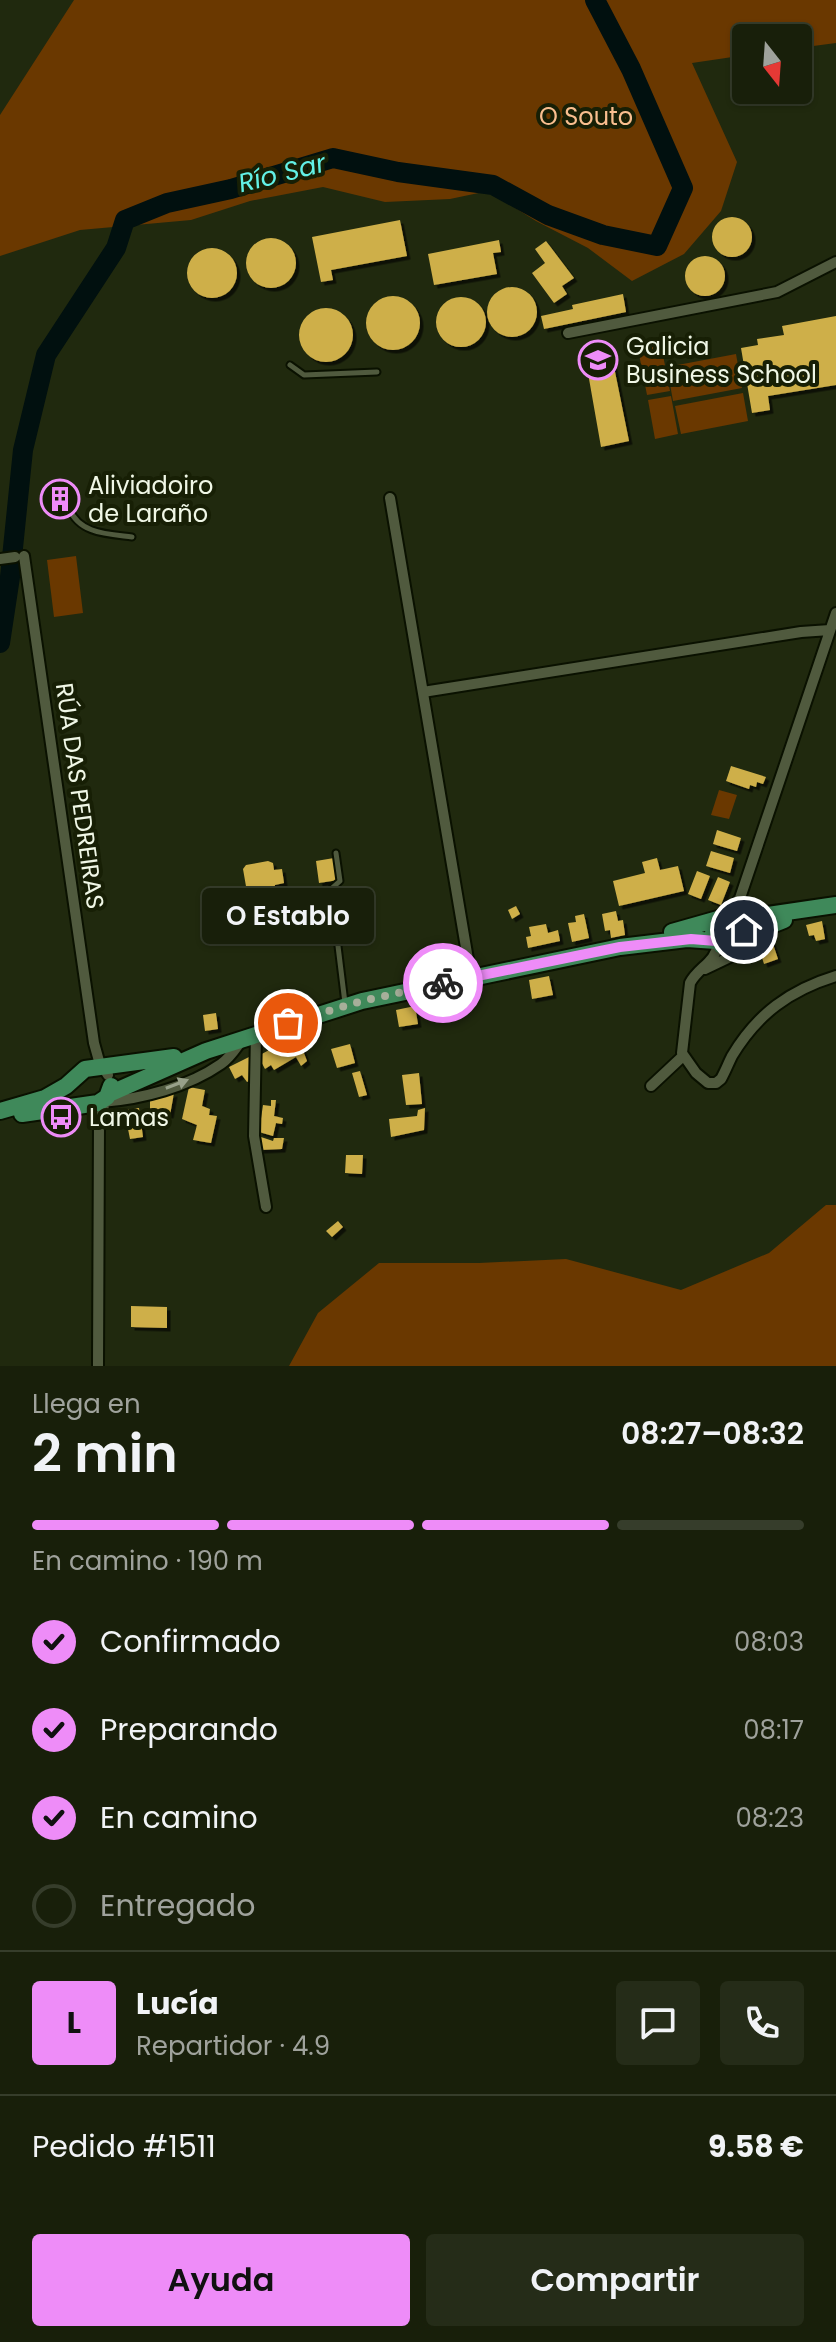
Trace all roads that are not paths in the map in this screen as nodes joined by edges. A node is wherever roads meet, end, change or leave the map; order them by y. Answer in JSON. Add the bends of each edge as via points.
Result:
{"nodes":[{"id":1,"x":836,"y":262,"type":"edge"},
{"id":2,"x":568,"y":333,"type":"dead end"},
{"id":3,"x":290,"y":365,"type":"dead end"},
{"id":4,"x":377,"y":372,"type":"dead end"},
{"id":5,"x":390,"y":498,"type":"dead end"},
{"id":6,"x":69,"y":508,"type":"dead end"},
{"id":7,"x":132,"y":537,"type":"dead end"},
{"id":8,"x":0,"y":559,"type":"edge"},
{"id":9,"x":836,"y":613,"type":"edge"},
{"id":10,"x":830,"y":630,"type":"junction"},
{"id":11,"x":423,"y":692,"type":"junction"},
{"id":12,"x":336,"y":853,"type":"dead end"},
{"id":13,"x":836,"y":905,"type":"edge"},
{"id":14,"x":734,"y":924,"type":"junction"},
{"id":15,"x":717,"y":942,"type":"junction"},
{"id":16,"x":620,"y":947,"type":"junction"},
{"id":17,"x":703,"y":970,"type":"junction"},
{"id":18,"x":836,"y":976,"type":"edge"},
{"id":19,"x":471,"y":977,"type":"junction"},
{"id":20,"x":346,"y":1006,"type":"junction"},
{"id":21,"x":249,"y":1037,"type":"junction"},
{"id":22,"x":94,"y":1043,"type":"junction"},
{"id":23,"x":206,"y":1051,"type":"junction"},
{"id":24,"x":683,"y":1056,"type":"junction"},
{"id":25,"x":97,"y":1070,"type":"junction"},
{"id":26,"x":651,"y":1086,"type":"dead end"},
{"id":27,"x":95,"y":1102,"type":"junction"},
{"id":28,"x":0,"y":1113,"type":"edge"},
{"id":29,"x":266,"y":1207,"type":"dead end"},
{"id":30,"x":98,"y":1366,"type":"edge"}],
"edges":[{"from":1,"to":2,"type":"street","via":[[777,292]]},
{"from":3,"to":4,"type":"lane","via":[[304,375]]},
{"from":5,"to":11,"type":"street"},
{"from":6,"to":7,"type":"lane","via":[[85,528]]},
{"from":8,"to":22,"type":"street","name":"RÚA DAS PEDREIRAS","via":[[20,557]]},
{"from":9,"to":10,"type":"street"},
{"from":10,"to":11,"type":"street"},
{"from":10,"to":14,"type":"street"},
{"from":11,"to":19,"type":"street"},
{"from":12,"to":20,"type":"lane","via":[[340,881],[331,889]]},
{"from":13,"to":14,"type":"main road","via":[[766,926]]},
{"from":14,"to":15,"type":"main road","via":[[713,928]]},
{"from":14,"to":15,"type":"main road","via":[[729,947]]},
{"from":14,"to":16,"type":"main road"},
{"from":14,"to":17,"type":"street","via":[[728,958]]},
{"from":15,"to":16,"type":"main road","via":[[687,939]]},
{"from":15,"to":17,"type":"street","via":[[716,955]]},
{"from":16,"to":19,"type":"main road"},
{"from":17,"to":24,"type":"street","via":[[690,983]]},
{"from":18,"to":24,"type":"street","via":[[775,1004],[716,1083],[701,1079]]},
{"from":19,"to":20,"type":"main road"},
{"from":20,"to":21,"type":"main road"},
{"from":21,"to":23,"type":"main road"},
{"from":27,"to":21,"type":"street","one_way":true,"via":[[150,1094],[206,1072]]},
{"from":21,"to":29,"type":"street","via":[[254,1136]]},
{"from":22,"to":25,"type":"street"},
{"from":22,"to":25,"type":"street","name":"RÚA DAS PEDREIRAS"},
{"from":23,"to":25,"type":"main road"},
{"from":23,"to":27,"type":"main road"},
{"from":24,"to":26,"type":"street"},
{"from":25,"to":27,"type":"main road","via":[[111,1085]]},
{"from":25,"to":27,"type":"main road","via":[[75,1091]]},
{"from":25,"to":28,"type":"main road","via":[[45,1098]]},
{"from":27,"to":28,"type":"main road"},
{"from":27,"to":30,"type":"street"}]}
